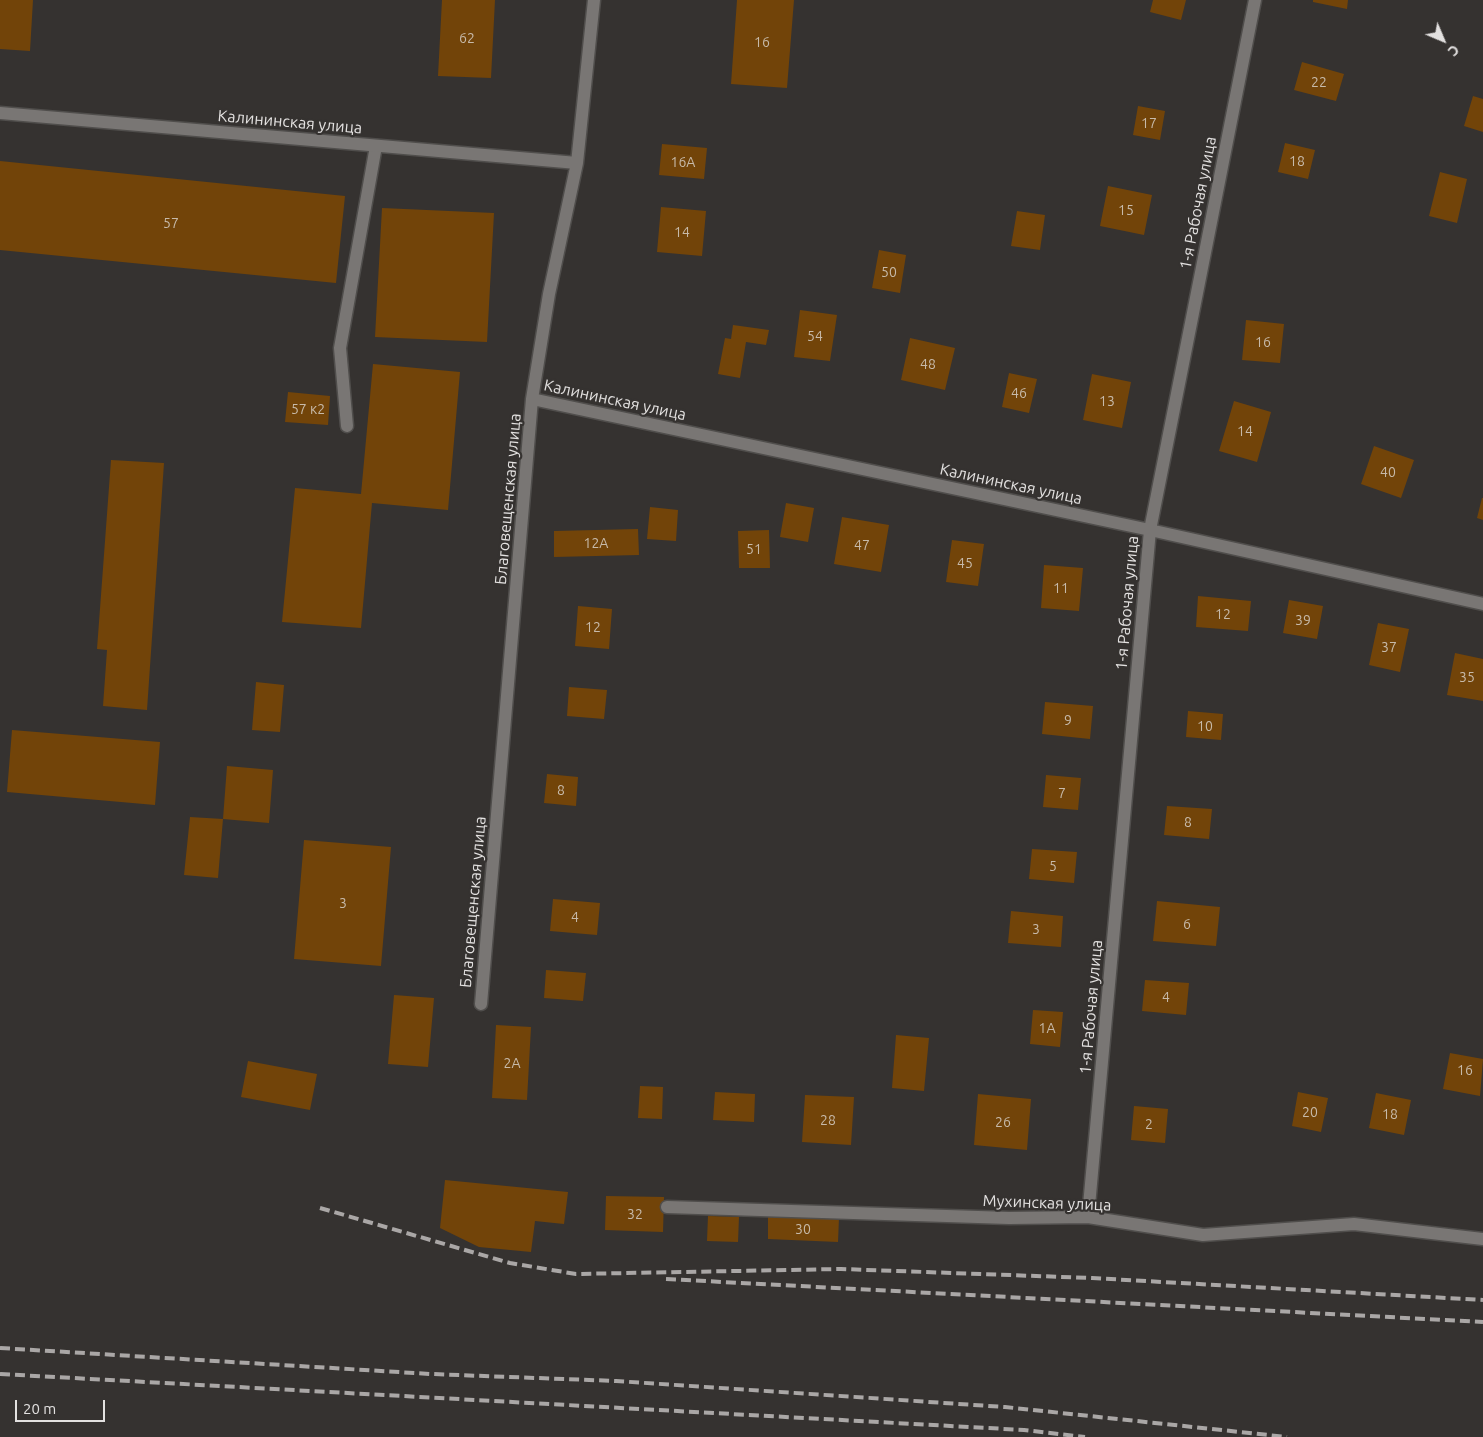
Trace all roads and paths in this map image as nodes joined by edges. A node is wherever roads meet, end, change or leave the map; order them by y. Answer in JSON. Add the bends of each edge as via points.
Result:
{"nodes":[{"id":1,"x":594,"y":0,"type":"edge"},
{"id":2,"x":1255,"y":0,"type":"edge"},
{"id":3,"x":0,"y":113,"type":"edge"},
{"id":4,"x":376,"y":146,"type":"junction"},
{"id":5,"x":577,"y":164,"type":"junction"},
{"id":6,"x":532,"y":399,"type":"junction"},
{"id":7,"x":347,"y":426,"type":"dead end"},
{"id":8,"x":1150,"y":530,"type":"junction"},
{"id":9,"x":1483,"y":604,"type":"edge"},
{"id":10,"x":481,"y":1004,"type":"dead end"},
{"id":11,"x":668,"y":1208,"type":"dead end"},
{"id":12,"x":1088,"y":1217,"type":"junction"},
{"id":13,"x":1483,"y":1239,"type":"edge"}],
"edges":[{"from":1,"to":5,"type":"street","name":"Благовещенская улица"},
{"from":2,"to":8,"type":"street","name":"1-я Рабочая улица"},
{"from":3,"to":4,"type":"street","name":"Калининская улица"},
{"from":4,"to":5,"type":"street","name":"Калининская улица"},
{"from":4,"to":7,"type":"street","via":[[340,348]]},
{"from":5,"to":6,"type":"street","name":"Благовещенская улица","via":[[549,294]]},
{"from":6,"to":8,"type":"street","name":"Калининская улица"},
{"from":6,"to":10,"type":"street","name":"Благовещенская улица"},
{"from":8,"to":9,"type":"street","name":"Калининская улица"},
{"from":8,"to":12,"type":"street","name":"1-я Рабочая улица"},
{"from":11,"to":12,"type":"street","name":"Мухинская улица","via":[[1009,1218]]},
{"from":12,"to":13,"type":"street","name":"Мухинская улица","via":[[1203,1234],[1354,1224]]}]}
